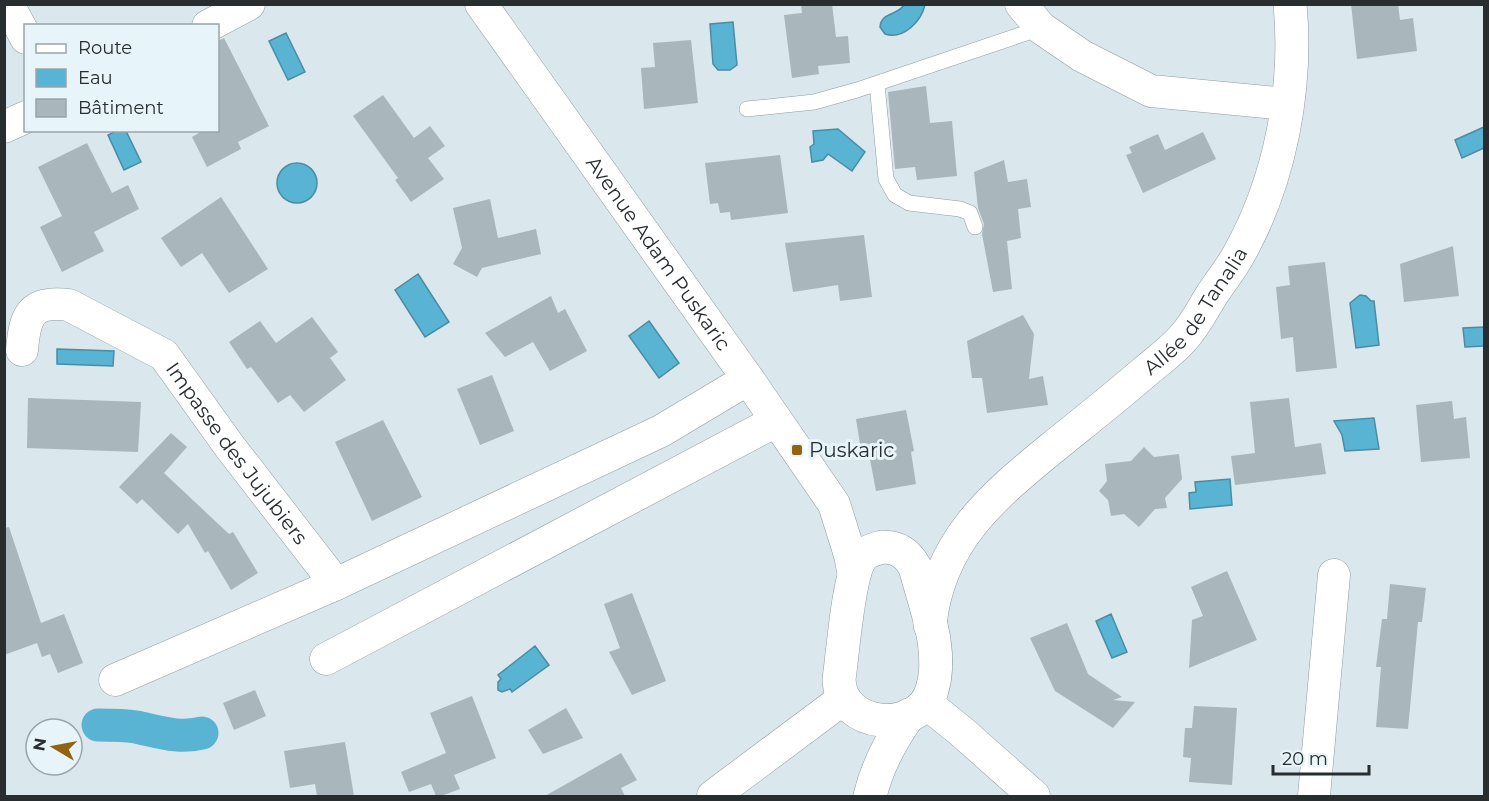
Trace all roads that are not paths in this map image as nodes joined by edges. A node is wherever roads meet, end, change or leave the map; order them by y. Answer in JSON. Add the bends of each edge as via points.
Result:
{"nodes":[{"id":1,"x":8,"y":4,"type":"edge"},
{"id":2,"x":249,"y":4,"type":"edge"},
{"id":3,"x":481,"y":4,"type":"edge"},
{"id":4,"x":1021,"y":4,"type":"edge"},
{"id":5,"x":1290,"y":4,"type":"edge"},
{"id":6,"x":212,"y":24,"type":"edge"},
{"id":7,"x":1041,"y":28,"type":"junction"},
{"id":8,"x":24,"y":34,"type":"edge"},
{"id":9,"x":877,"y":84,"type":"junction"},
{"id":10,"x":1287,"y":104,"type":"junction"},
{"id":11,"x":747,"y":109,"type":"dead end"},
{"id":12,"x":24,"y":118,"type":"edge"},
{"id":13,"x":4,"y":127,"type":"edge"},
{"id":14,"x":975,"y":227,"type":"dead end"},
{"id":15,"x":22,"y":350,"type":"dead end"},
{"id":16,"x":748,"y":379,"type":"junction"},
{"id":17,"x":776,"y":421,"type":"junction"},
{"id":18,"x":834,"y":504,"type":"junction"},
{"id":19,"x":958,"y":540,"type":"junction"},
{"id":20,"x":896,"y":549,"type":"junction"},
{"id":21,"x":1334,"y":575,"type":"dead end"},
{"id":22,"x":854,"y":576,"type":"junction"},
{"id":23,"x":336,"y":584,"type":"junction"},
{"id":24,"x":930,"y":625,"type":"junction"},
{"id":25,"x":327,"y":659,"type":"dead end"},
{"id":26,"x":115,"y":680,"type":"dead end"},
{"id":27,"x":849,"y":706,"type":"junction"},
{"id":28,"x":918,"y":709,"type":"junction"},
{"id":29,"x":872,"y":788,"type":"edge"},
{"id":30,"x":713,"y":796,"type":"edge"},
{"id":31,"x":1034,"y":796,"type":"edge"},
{"id":32,"x":1314,"y":796,"type":"edge"}],
"edges":[{"from":1,"to":8,"type":"street"},
{"from":2,"to":6,"type":"street"},
{"from":3,"to":16,"type":"street","name":"Avenue Adam Puskaric"},
{"from":4,"to":7,"type":"street"},
{"from":5,"to":10,"type":"street","name":"Allée de Tanalia"},
{"from":7,"to":9,"type":"lane"},
{"from":7,"to":10,"type":"street","via":[[1082,56],[1151,91]]},
{"from":9,"to":11,"type":"lane","via":[[814,102]]},
{"from":9,"to":14,"type":"lane","via":[[886,179],[895,195],[909,203],[960,209],[970,213]]},
{"from":10,"to":19,"type":"street","name":"Allée de Tanalia","via":[[1264,199],[1239,254],[1184,338],[1008,484],[984,506]]},
{"from":12,"to":13,"type":"street"},
{"from":15,"to":23,"type":"street","name":"Impasse des Jujubiers","via":[[28,316],[37,307],[53,303],[69,304],[164,355]]},
{"from":16,"to":17,"type":"street","name":"Avenue Adam Puskaric"},
{"from":16,"to":23,"type":"street","via":[[661,431]]},
{"from":17,"to":18,"type":"street","name":"Avenue Adam Puskaric"},
{"from":17,"to":25,"type":"street"},
{"from":18,"to":20,"type":"street","name":"Avenue Adam Puskaric"},
{"from":18,"to":22,"type":"street","name":"Avenue Adam Puskaric"},
{"from":19,"to":20,"type":"street","name":"Allée de Tanalia","via":[[943,550],[919,555]]},
{"from":19,"to":24,"type":"street","name":"Allée de Tanalia","via":[[938,584]]},
{"from":20,"to":22,"type":"street","via":[[870,550],[862,556]]},
{"from":20,"to":24,"type":"street","via":[[910,558],[915,567]]},
{"from":21,"to":32,"type":"street"},
{"from":22,"to":27,"type":"street","via":[[839,679],[839,691]]},
{"from":23,"to":26,"type":"street"},
{"from":24,"to":28,"type":"street","via":[[935,653],[932,690]]},
{"from":27,"to":28,"type":"street","via":[[882,721]]},
{"from":27,"to":29,"type":"street","via":[[866,733]]},
{"from":27,"to":30,"type":"street"},
{"from":28,"to":29,"type":"street","via":[[894,735]]},
{"from":28,"to":31,"type":"street","via":[[962,732]]}]}
